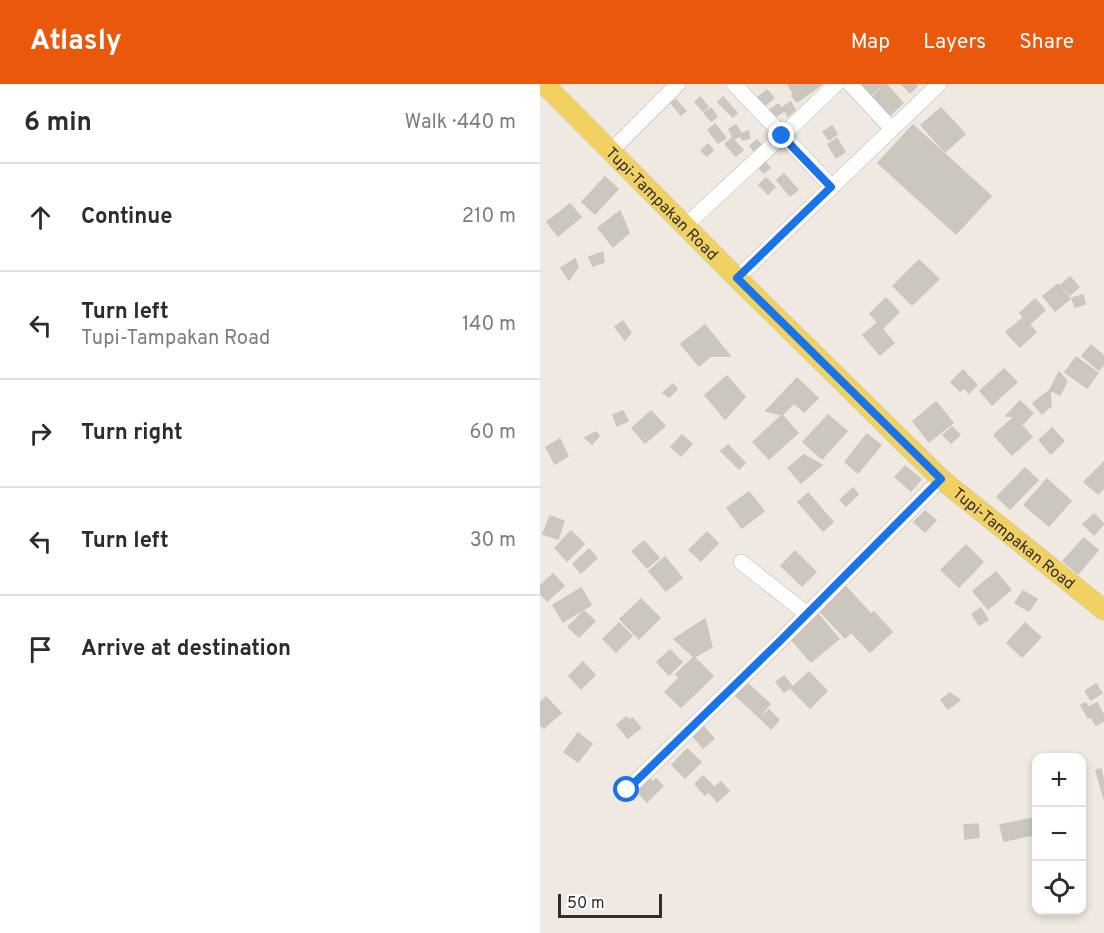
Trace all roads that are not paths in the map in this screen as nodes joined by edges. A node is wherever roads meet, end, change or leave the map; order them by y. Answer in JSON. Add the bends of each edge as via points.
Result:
{"nodes":[{"id":1,"x":544,"y":84,"type":"edge"},
{"id":2,"x":678,"y":84,"type":"edge"},
{"id":3,"x":734,"y":84,"type":"edge"},
{"id":4,"x":836,"y":84,"type":"edge"},
{"id":5,"x":850,"y":84,"type":"edge"},
{"id":6,"x":939,"y":84,"type":"edge"},
{"id":7,"x":892,"y":129,"type":"junction"},
{"id":8,"x":782,"y":136,"type":"junction"},
{"id":9,"x":611,"y":151,"type":"junction"},
{"id":10,"x":831,"y":187,"type":"junction"},
{"id":11,"x":685,"y":226,"type":"junction"},
{"id":12,"x":737,"y":278,"type":"junction"},
{"id":13,"x":941,"y":479,"type":"junction"},
{"id":14,"x":741,"y":562,"type":"dead end"},
{"id":15,"x":1104,"y":610,"type":"edge"},
{"id":16,"x":807,"y":614,"type":"junction"},
{"id":17,"x":627,"y":790,"type":"dead end"}],
"edges":[{"from":1,"to":9,"type":"main road","name":"Tupi-Tampakan Road"},
{"from":2,"to":9,"type":"street"},
{"from":3,"to":8,"type":"street"},
{"from":4,"to":8,"type":"street"},
{"from":5,"to":7,"type":"street"},
{"from":6,"to":7,"type":"street"},
{"from":7,"to":10,"type":"street"},
{"from":8,"to":10,"type":"street"},
{"from":8,"to":11,"type":"street"},
{"from":9,"to":11,"type":"main road","name":"Tupi-Tampakan Road"},
{"from":10,"to":12,"type":"street"},
{"from":11,"to":12,"type":"main road","name":"Tupi-Tampakan Road"},
{"from":12,"to":13,"type":"main road","name":"Tupi-Tampakan Road"},
{"from":13,"to":15,"type":"main road","name":"Tupi-Tampakan Road"},
{"from":13,"to":16,"type":"street"},
{"from":14,"to":16,"type":"street"},
{"from":16,"to":17,"type":"street"}]}
